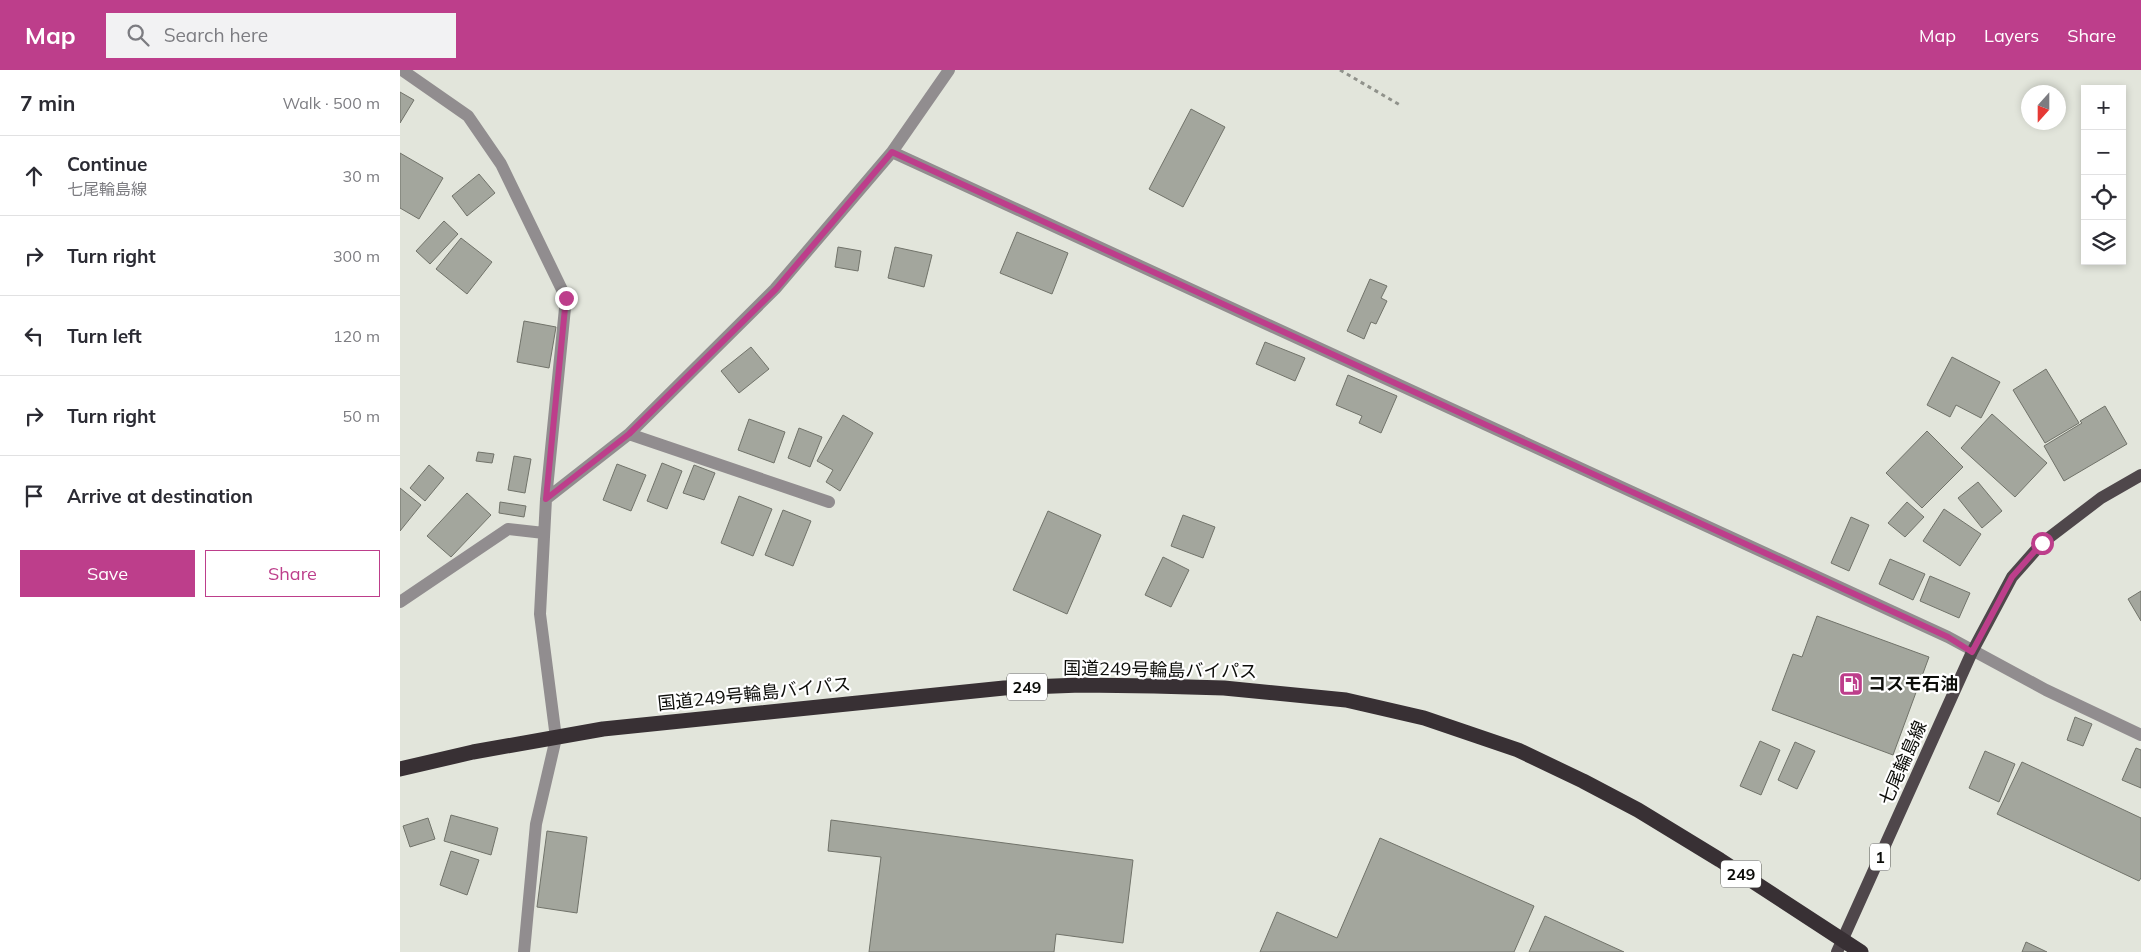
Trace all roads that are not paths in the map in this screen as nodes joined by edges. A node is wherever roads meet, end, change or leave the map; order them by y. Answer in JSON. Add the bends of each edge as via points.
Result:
{"nodes":[{"id":1,"x":402,"y":70,"type":"edge"},
{"id":2,"x":949,"y":70,"type":"edge"},
{"id":3,"x":892,"y":152,"type":"junction"},
{"id":4,"x":629,"y":434,"type":"junction"},
{"id":5,"x":2141,"y":475,"type":"edge"},
{"id":6,"x":546,"y":499,"type":"junction"},
{"id":7,"x":829,"y":502,"type":"dead end"},
{"id":8,"x":544,"y":533,"type":"junction"},
{"id":9,"x":400,"y":602,"type":"edge"},
{"id":10,"x":1972,"y":652,"type":"junction"},
{"id":11,"x":2141,"y":735,"type":"edge"},
{"id":12,"x":556,"y":738,"type":"junction"},
{"id":13,"x":400,"y":770,"type":"edge"},
{"id":14,"x":1840,"y":946,"type":"edge"},
{"id":15,"x":524,"y":952,"type":"edge"},
{"id":16,"x":1861,"y":952,"type":"edge"}],
"edges":[{"from":1,"to":6,"type":"street","via":[[468,116],[501,164],[566,298]]},
{"from":2,"to":3,"type":"street"},
{"from":3,"to":4,"type":"street","via":[[776,289]]},
{"from":3,"to":10,"type":"street","via":[[1939,633]]},
{"from":4,"to":6,"type":"street"},
{"from":4,"to":7,"type":"street"},
{"from":5,"to":10,"type":"main road","name":"七尾輪島線","number":"1","via":[[2101,498],[2042,543],[2012,577]]},
{"from":6,"to":8,"type":"street"},
{"from":8,"to":9,"type":"street","via":[[508,529]]},
{"from":8,"to":12,"type":"street","via":[[540,614]]},
{"from":10,"to":11,"type":"street"},
{"from":10,"to":14,"type":"main road","name":"七尾輪島線","number":"1"},
{"from":12,"to":13,"type":"highway","name":"国道249号輪島バイパス","number":"249","via":[[473,752]]},
{"from":12,"to":14,"type":"highway","name":"国道249号輪島バイパス","number":"249","via":[[603,729],[1004,688],[1080,685],[1224,688],[1346,700],[1424,718],[1518,750],[1583,781],[1696,845]]},
{"from":12,"to":15,"type":"street","via":[[536,824]]},
{"from":14,"to":16,"type":"highway","name":"国道249号輪島バイパス","number":"249"}]}
